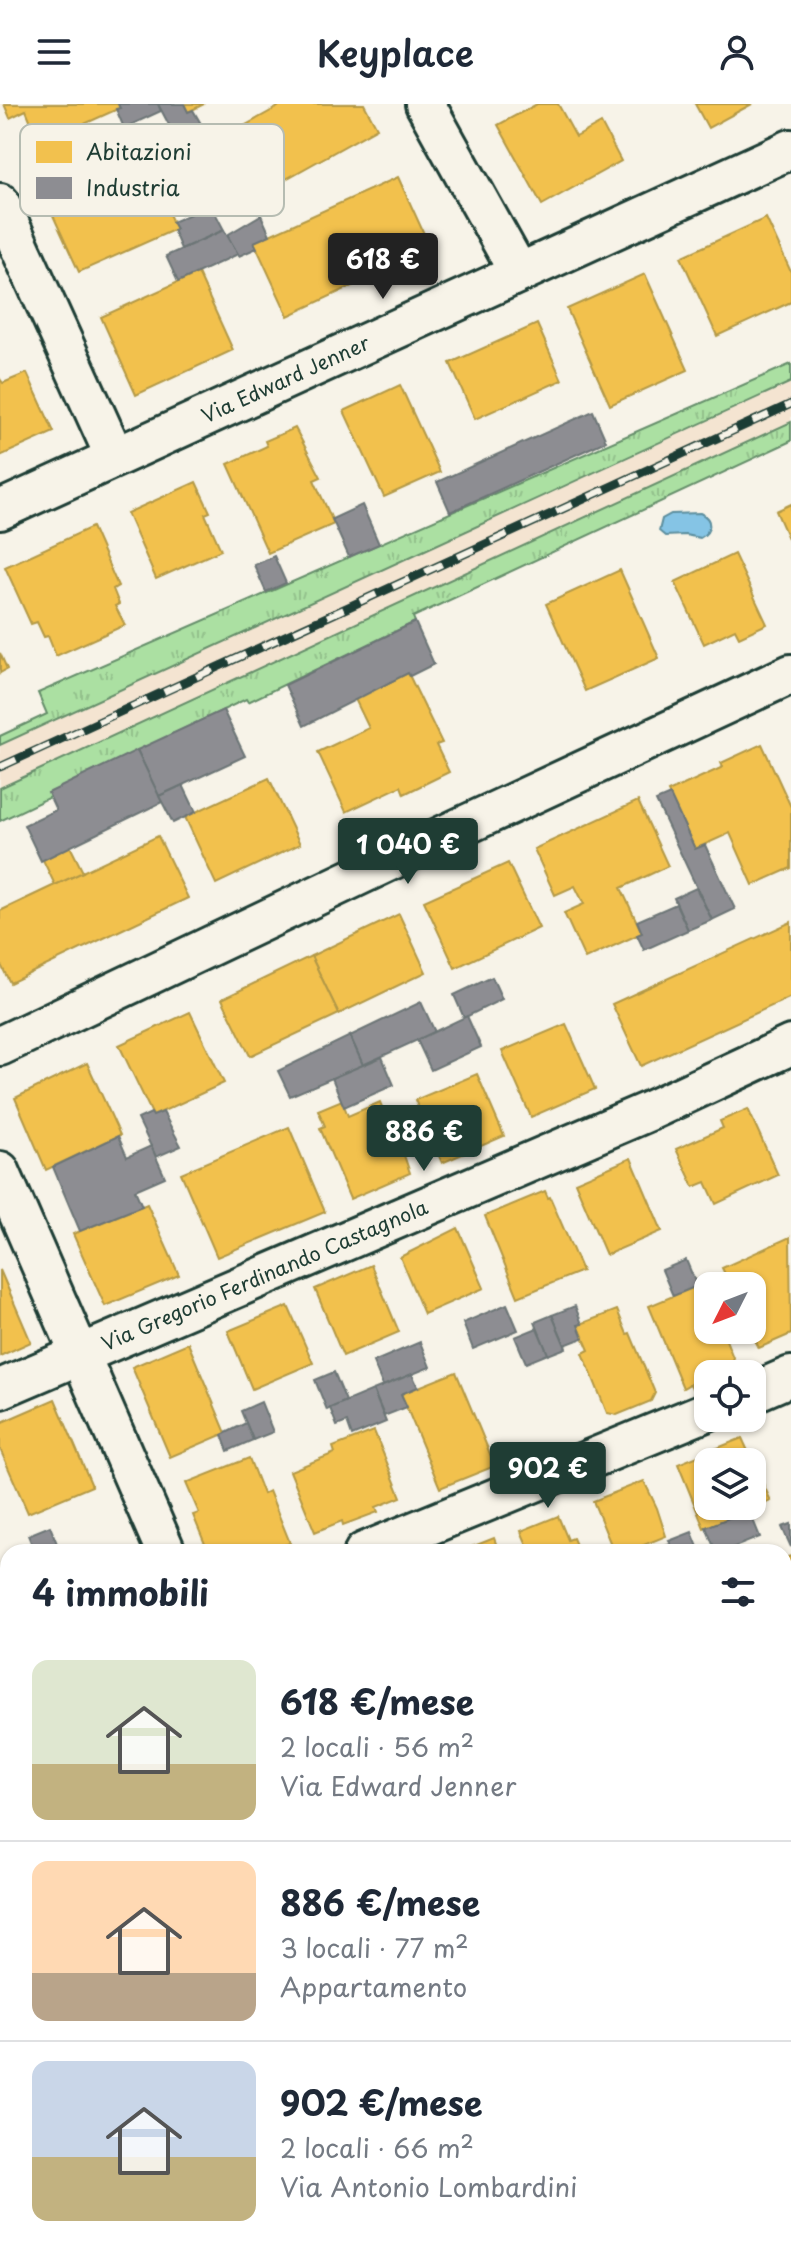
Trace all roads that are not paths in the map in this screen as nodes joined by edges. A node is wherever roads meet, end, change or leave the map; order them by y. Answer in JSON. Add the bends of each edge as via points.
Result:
{"nodes":[{"id":1,"x":425,"y":104,"type":"edge"},
{"id":2,"x":791,"y":149,"type":"edge"},
{"id":3,"x":0,"y":203,"type":"edge"},
{"id":4,"x":519,"y":273,"type":"junction"},
{"id":5,"x":115,"y":457,"type":"junction"},
{"id":6,"x":0,"y":510,"type":"edge"},
{"id":7,"x":791,"y":674,"type":"edge"},
{"id":8,"x":791,"y":1045,"type":"edge"},
{"id":9,"x":0,"y":1046,"type":"edge"},
{"id":10,"x":0,"y":1171,"type":"edge"},
{"id":11,"x":81,"y":1354,"type":"junction"},
{"id":12,"x":791,"y":1376,"type":"edge"},
{"id":13,"x":766,"y":1387,"type":"edge"},
{"id":14,"x":0,"y":1389,"type":"edge"},
{"id":15,"x":694,"y":1417,"type":"edge"},
{"id":16,"x":163,"y":1544,"type":"edge"},
{"id":17,"x":384,"y":1544,"type":"edge"}],
"edges":[{"from":1,"to":4,"type":"street"},
{"from":2,"to":4,"type":"street","name":"Via Edward Jenner"},
{"from":3,"to":5,"type":"street"},
{"from":4,"to":5,"type":"street","name":"Via Edward Jenner"},
{"from":5,"to":6,"type":"street","name":"Via Edward Jenner"},
{"from":7,"to":9,"type":"street"},
{"from":8,"to":11,"type":"street","name":"Via Gregorio Ferdinando Castagnola"},
{"from":10,"to":11,"type":"street"},
{"from":11,"to":14,"type":"street","name":"Via Gregorio Ferdinando Castagnola"},
{"from":11,"to":16,"type":"street"},
{"from":12,"to":13,"type":"street"},
{"from":15,"to":17,"type":"street"}]}
